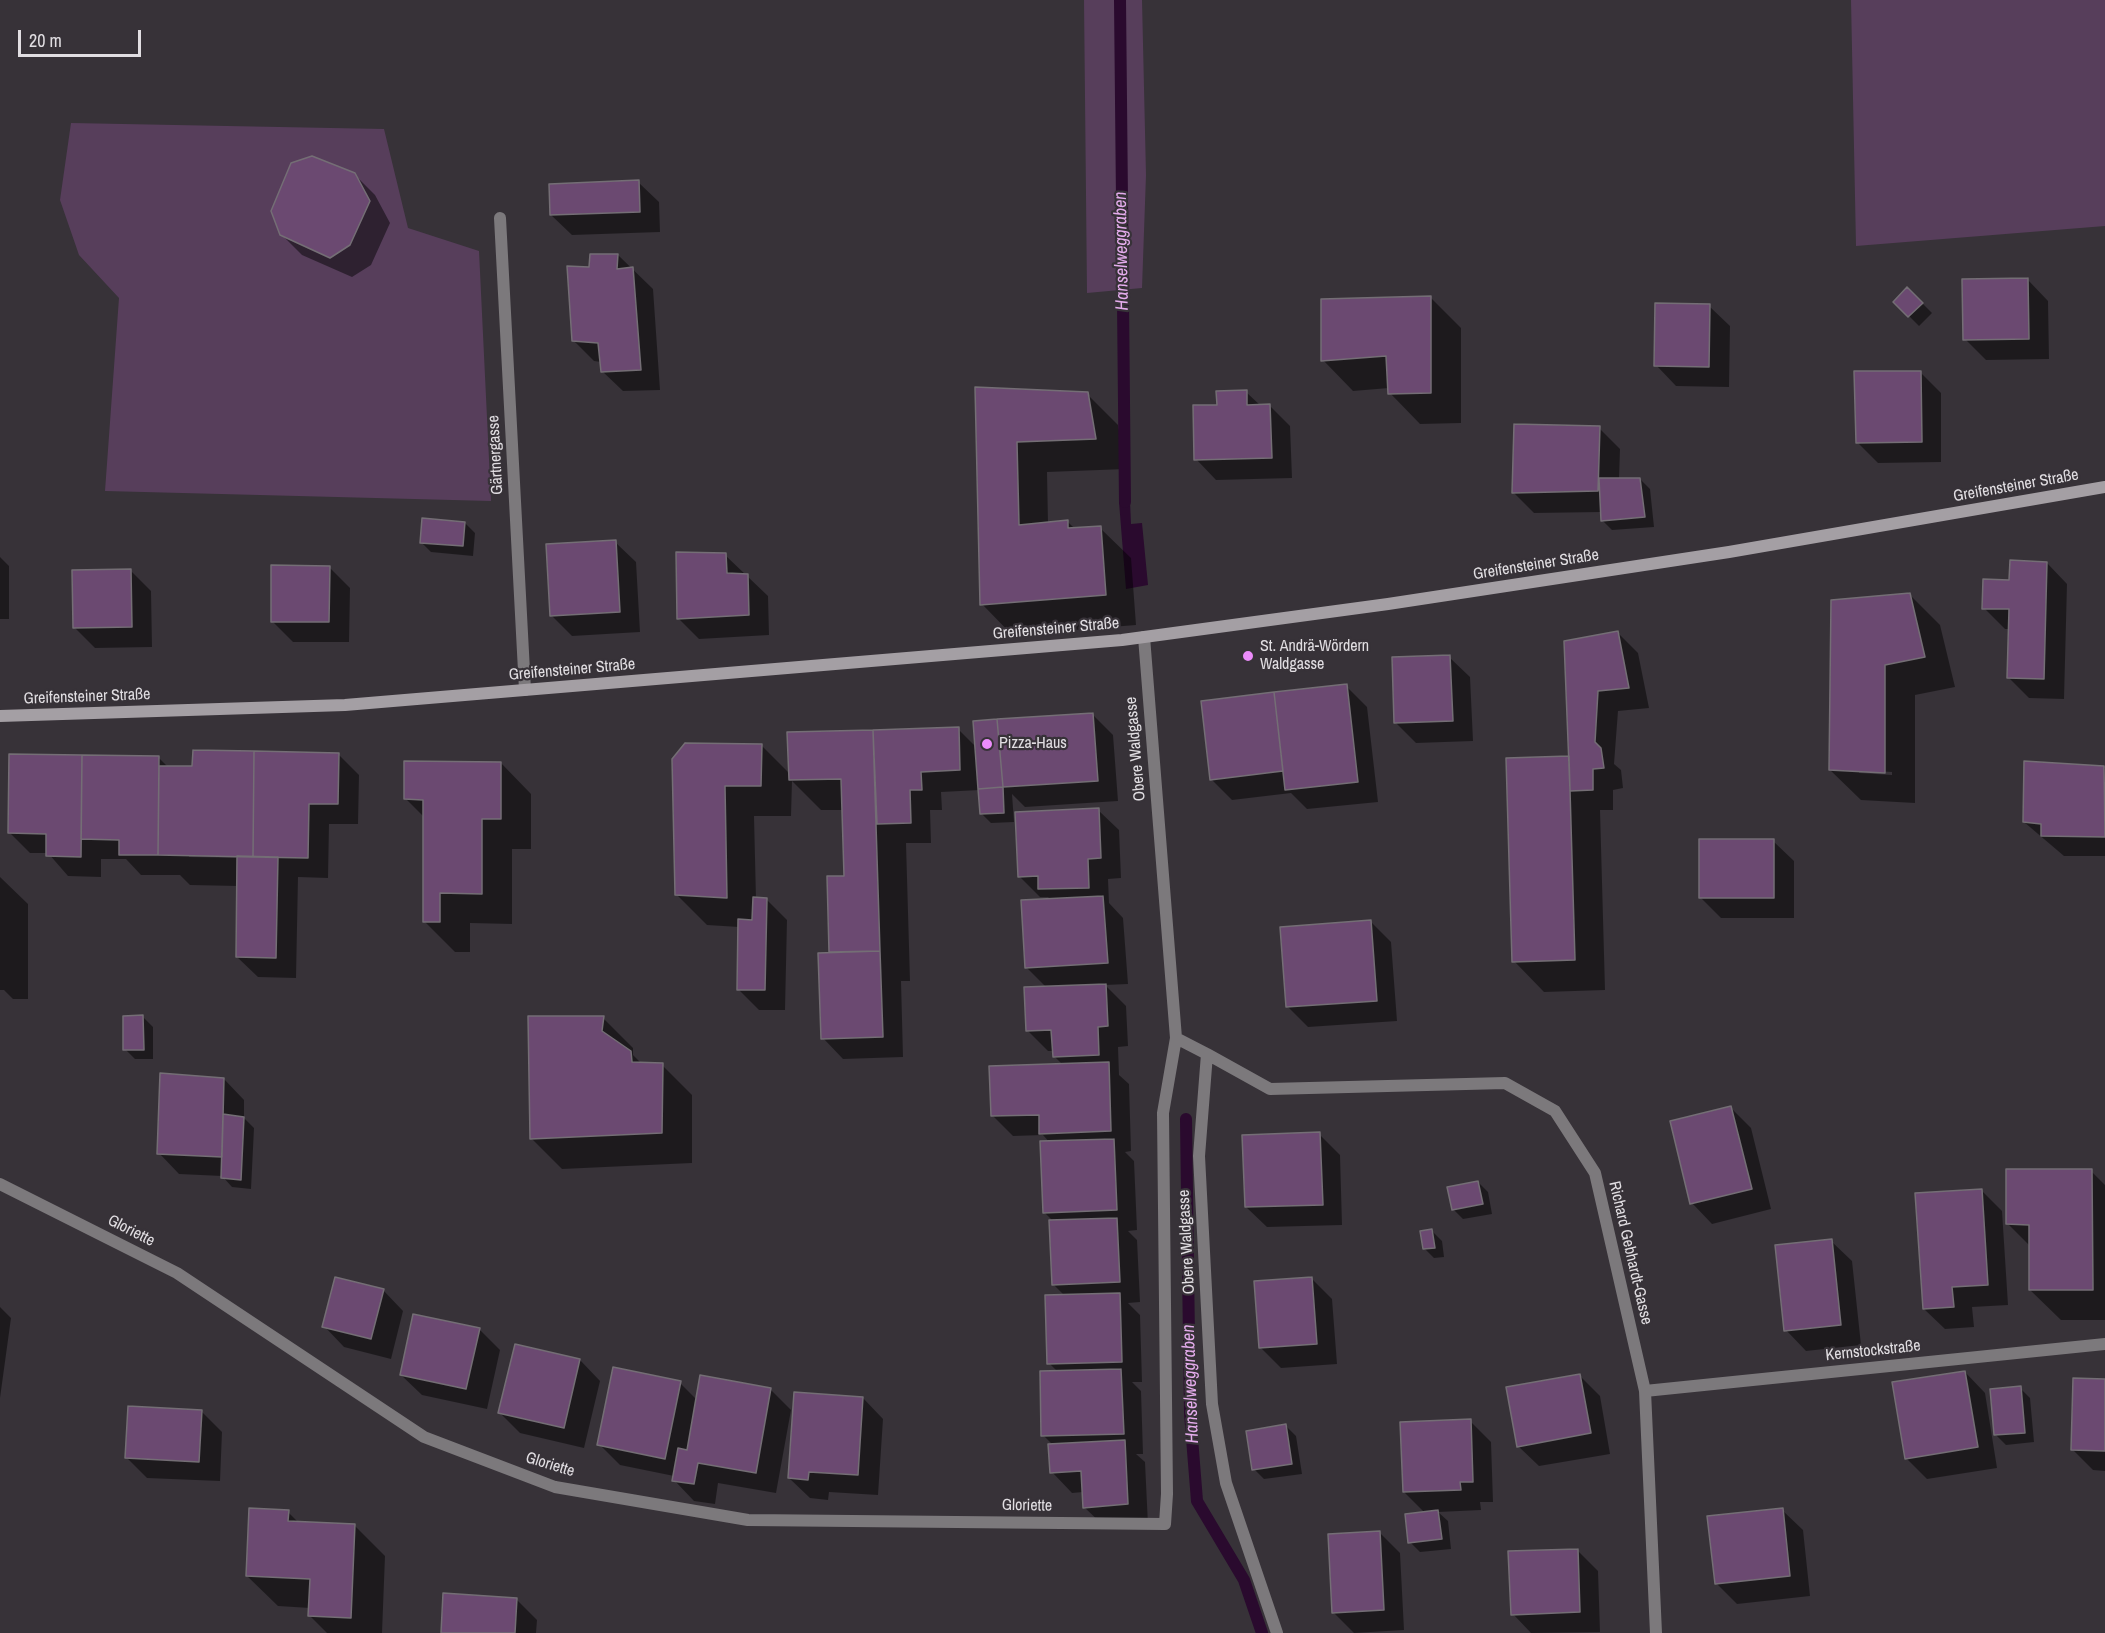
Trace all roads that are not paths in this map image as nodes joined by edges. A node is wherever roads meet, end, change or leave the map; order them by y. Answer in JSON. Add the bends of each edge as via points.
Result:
{"nodes":[{"id":1,"x":500,"y":218,"type":"dead end"},
{"id":2,"x":2105,"y":487,"type":"edge"},
{"id":3,"x":1144,"y":637,"type":"junction"},
{"id":4,"x":525,"y":690,"type":"junction"},
{"id":5,"x":0,"y":716,"type":"edge"},
{"id":6,"x":1176,"y":1038,"type":"junction"},
{"id":7,"x":1207,"y":1054,"type":"junction"},
{"id":8,"x":0,"y":1184,"type":"edge"},
{"id":9,"x":2105,"y":1344,"type":"edge"},
{"id":10,"x":1644,"y":1391,"type":"junction"},
{"id":11,"x":1165,"y":1524,"type":"joint"},
{"id":12,"x":1277,"y":1633,"type":"edge"},
{"id":13,"x":1656,"y":1633,"type":"edge"}],
"edges":[{"from":1,"to":4,"type":"street","name":"Gärtnergasse"},
{"from":2,"to":3,"type":"main road","name":"Greifensteiner Straße","via":[[1718,554]]},
{"from":3,"to":4,"type":"main road","name":"Greifensteiner Straße"},
{"from":3,"to":6,"type":"street","name":"Obere Waldgasse"},
{"from":4,"to":5,"type":"main road","name":"Greifensteiner Straße","via":[[345,705]]},
{"from":6,"to":7,"type":"street"},
{"from":6,"to":11,"type":"street","name":"Obere Waldgasse","via":[[1163,1113]]},
{"from":7,"to":10,"type":"street","name":"Richard Gebhardt-Gasse","via":[[1270,1089],[1505,1083],[1555,1111],[1595,1173]]},
{"from":7,"to":12,"type":"street","name":"Obere Waldgasse","via":[[1199,1156],[1212,1404],[1226,1483]]},
{"from":8,"to":11,"type":"street","name":"Gloriette","via":[[177,1273],[424,1437],[555,1487],[748,1520]]},
{"from":9,"to":10,"type":"street","name":"Kernstockstraße"},
{"from":10,"to":13,"type":"street","name":"Richard Gebhardt-Gasse"}]}
